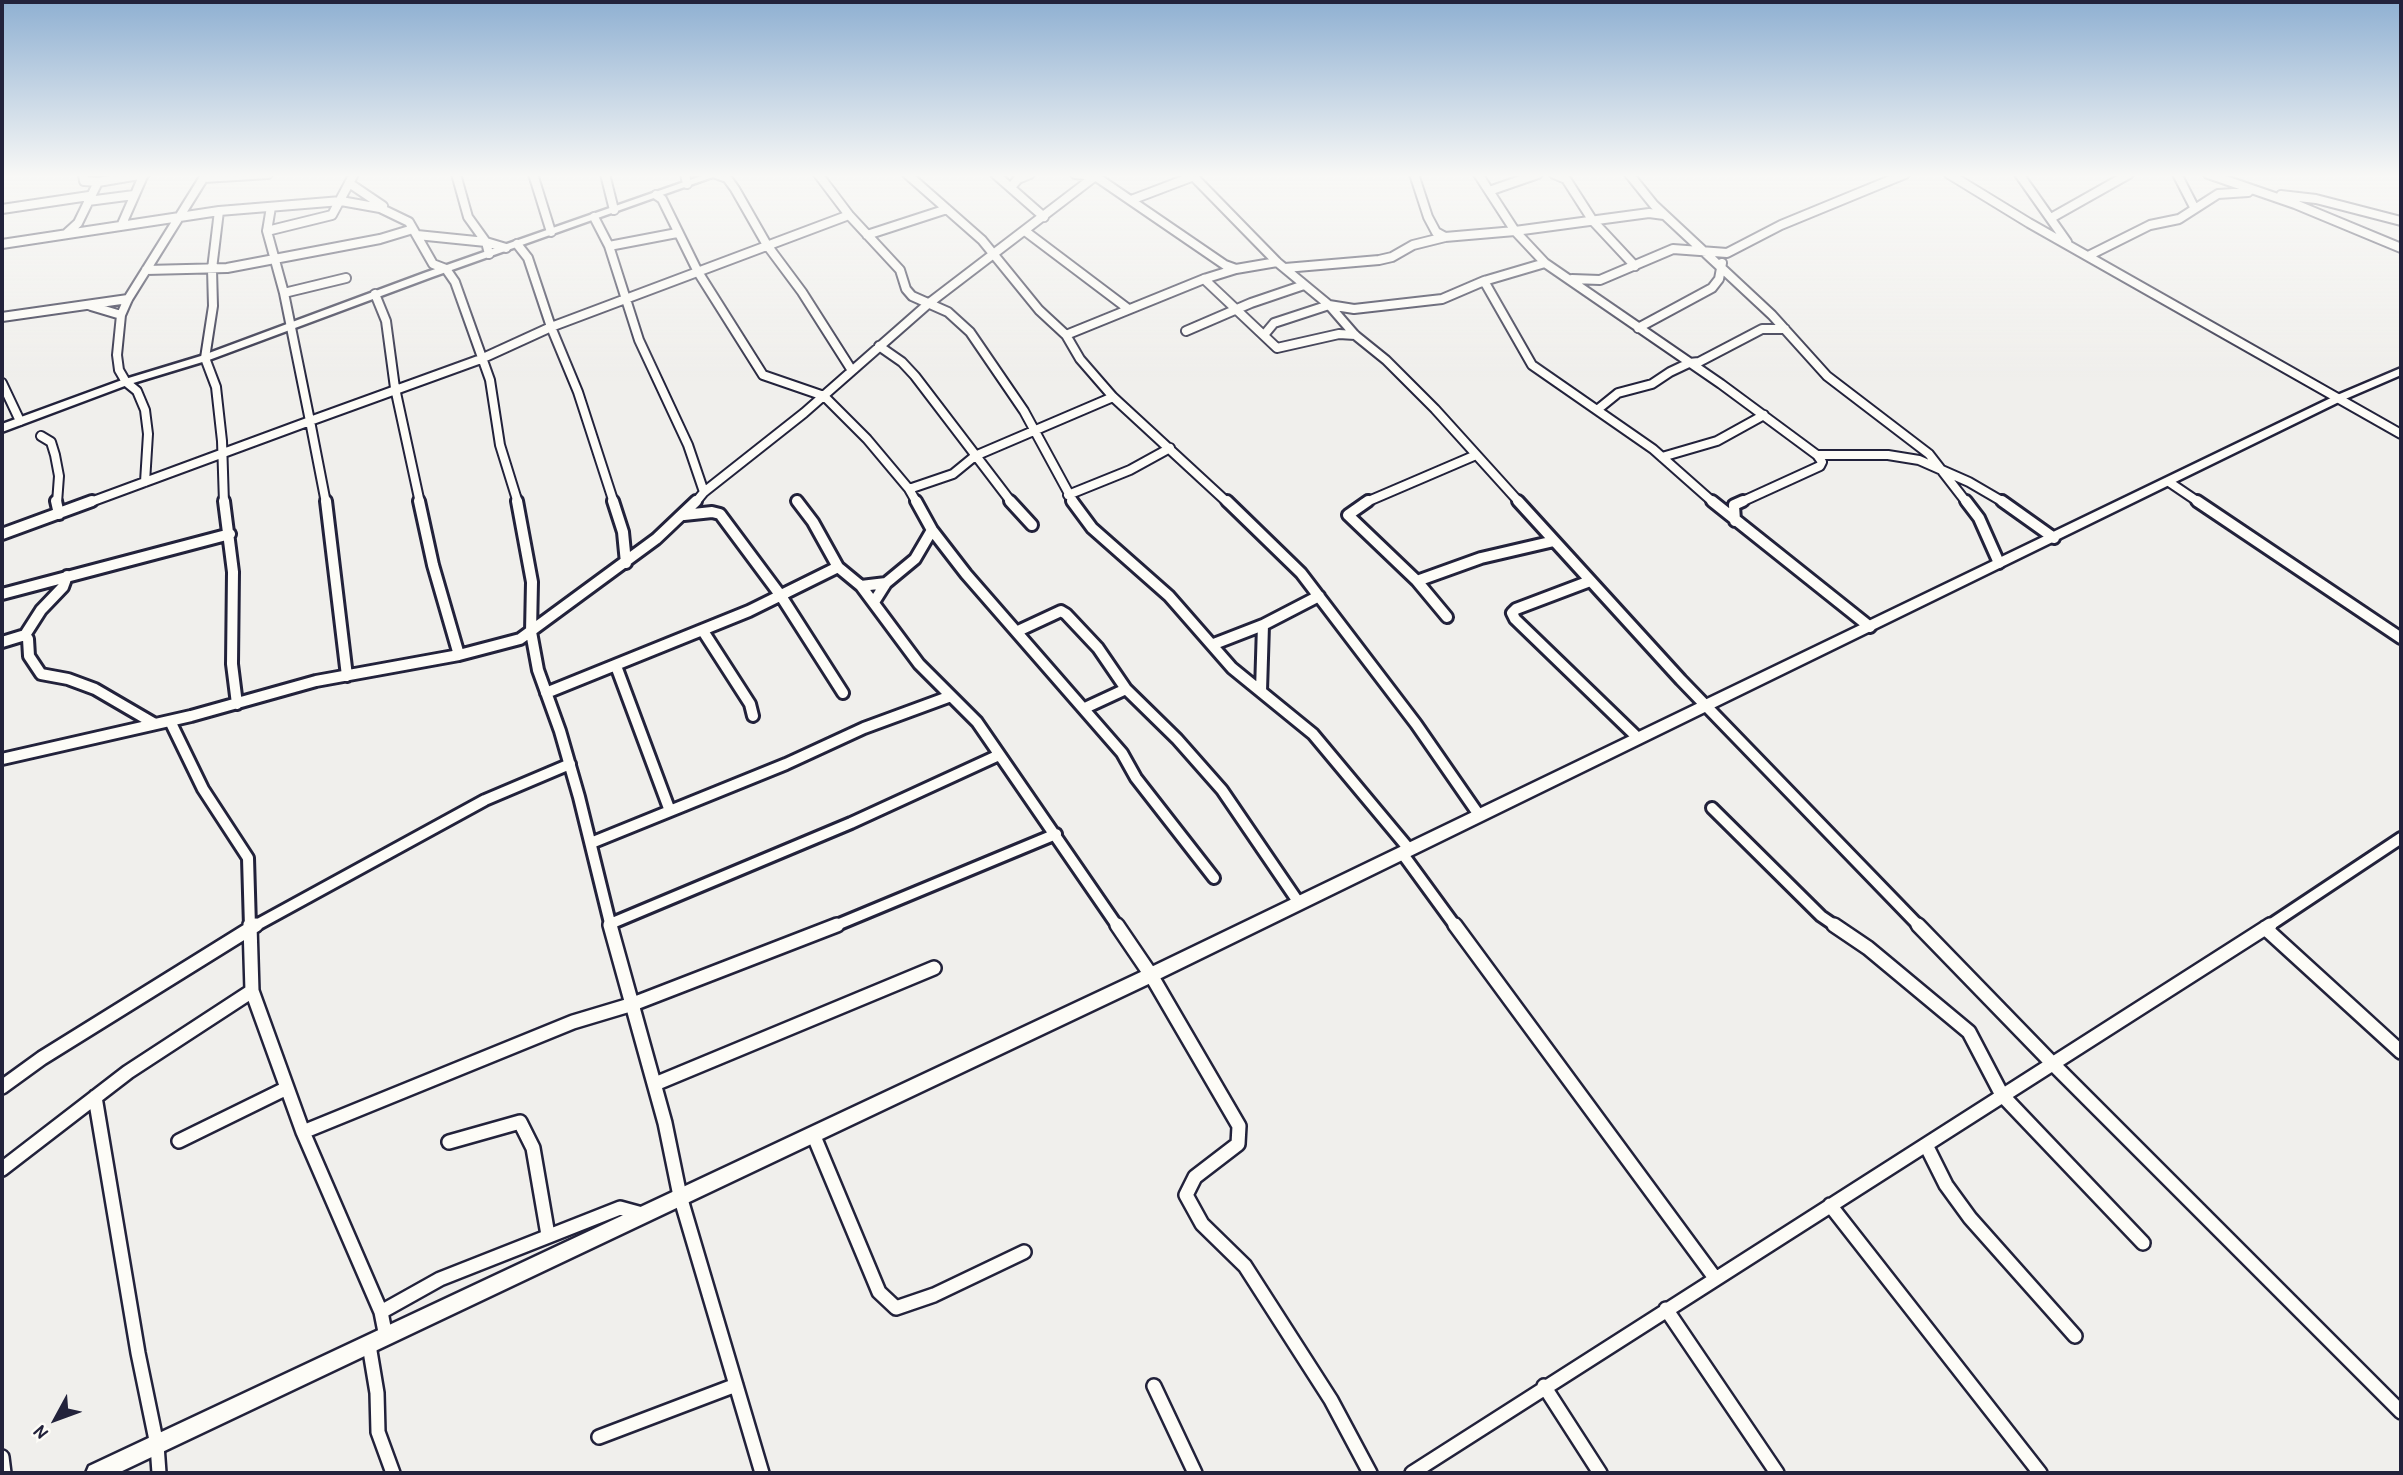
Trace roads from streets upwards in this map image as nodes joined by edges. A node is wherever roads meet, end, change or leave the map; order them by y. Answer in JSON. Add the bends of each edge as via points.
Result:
{"nodes":[{"id":1,"x":486,"y":242,"type":"edge"},
{"id":2,"x":163,"y":243,"type":"edge"},
{"id":3,"x":215,"y":243,"type":"edge"},
{"id":4,"x":270,"y":243,"type":"edge"},
{"id":5,"x":363,"y":243,"type":"edge"},
{"id":6,"x":421,"y":243,"type":"edge"},
{"id":7,"x":489,"y":243,"type":"edge"},
{"id":8,"x":520,"y":243,"type":"edge"},
{"id":9,"x":607,"y":243,"type":"edge"},
{"id":10,"x":626,"y":243,"type":"edge"},
{"id":11,"x":683,"y":243,"type":"edge"},
{"id":12,"x":773,"y":243,"type":"edge"},
{"id":13,"x":874,"y":243,"type":"edge"},
{"id":14,"x":984,"y":243,"type":"edge"},
{"id":15,"x":1008,"y":243,"type":"edge"},
{"id":16,"x":1039,"y":243,"type":"edge"},
{"id":17,"x":1191,"y":243,"type":"edge"},
{"id":18,"x":1258,"y":243,"type":"edge"},
{"id":19,"x":1419,"y":243,"type":"edge"},
{"id":20,"x":1526,"y":243,"type":"edge"},
{"id":21,"x":1613,"y":243,"type":"edge"},
{"id":22,"x":1695,"y":243,"type":"edge"},
{"id":23,"x":1747,"y":243,"type":"edge"},
{"id":24,"x":2115,"y":243,"type":"edge"},
{"id":25,"x":517,"y":244,"type":"junction"},
{"id":26,"x":2068,"y":244,"type":"edge"},
{"id":27,"x":767,"y":245,"type":"junction"},
{"id":28,"x":609,"y":246,"type":"junction"},
{"id":29,"x":506,"y":248,"type":"junction"},
{"id":30,"x":1704,"y":251,"type":"junction"},
{"id":31,"x":1727,"y":253,"type":"junction"},
{"id":32,"x":489,"y":254,"type":"junction"},
{"id":33,"x":992,"y":254,"type":"junction"},
{"id":34,"x":2088,"y":256,"type":"junction"},
{"id":35,"x":274,"y":258,"type":"junction"},
{"id":36,"x":694,"y":260,"type":"junction"},
{"id":37,"x":1277,"y":262,"type":"junction"},
{"id":38,"x":1545,"y":263,"type":"junction"},
{"id":39,"x":712,"y":266,"type":"junction"},
{"id":40,"x":1635,"y":266,"type":"junction"},
{"id":41,"x":1721,"y":267,"type":"junction"},
{"id":42,"x":1226,"y":268,"type":"junction"},
{"id":43,"x":1285,"y":268,"type":"junction"},
{"id":44,"x":212,"y":269,"type":"junction"},
{"id":45,"x":446,"y":269,"type":"junction"},
{"id":46,"x":146,"y":270,"type":"junction"},
{"id":47,"x":698,"y":272,"type":"junction"},
{"id":48,"x":346,"y":278,"type":"dead end"},
{"id":49,"x":1204,"y":279,"type":"junction"},
{"id":50,"x":1567,"y":279,"type":"junction"},
{"id":51,"x":1484,"y":281,"type":"junction"},
{"id":52,"x":1304,"y":285,"type":"junction"},
{"id":53,"x":284,"y":293,"type":"junction"},
{"id":54,"x":375,"y":294,"type":"junction"},
{"id":55,"x":627,"y":298,"type":"junction"},
{"id":56,"x":128,"y":299,"type":"junction"},
{"id":57,"x":928,"y":304,"type":"junction"},
{"id":58,"x":1329,"y":305,"type":"junction"},
{"id":59,"x":91,"y":306,"type":"junction"},
{"id":60,"x":1127,"y":307,"type":"junction"},
{"id":61,"x":940,"y":309,"type":"junction"},
{"id":62,"x":1237,"y":309,"type":"junction"},
{"id":63,"x":1353,"y":309,"type":"junction"},
{"id":64,"x":918,"y":313,"type":"junction"},
{"id":65,"x":121,"y":316,"type":"junction"},
{"id":66,"x":2,"y":317,"type":"edge"},
{"id":67,"x":1344,"y":322,"type":"junction"},
{"id":68,"x":292,"y":325,"type":"junction"},
{"id":69,"x":551,"y":327,"type":"junction"},
{"id":70,"x":1638,"y":328,"type":"junction"},
{"id":71,"x":1786,"y":329,"type":"junction"},
{"id":72,"x":1186,"y":331,"type":"dead end"},
{"id":73,"x":1339,"y":334,"type":"junction"},
{"id":74,"x":1066,"y":335,"type":"junction"},
{"id":75,"x":1264,"y":335,"type":"junction"},
{"id":76,"x":1355,"y":335,"type":"junction"},
{"id":77,"x":879,"y":346,"type":"junction"},
{"id":78,"x":205,"y":358,"type":"junction"},
{"id":79,"x":481,"y":359,"type":"junction"},
{"id":80,"x":1689,"y":363,"type":"junction"},
{"id":81,"x":851,"y":369,"type":"junction"},
{"id":82,"x":2401,"y":371,"type":"edge"},
{"id":83,"x":126,"y":382,"type":"junction"},
{"id":84,"x":2,"y":383,"type":"edge"},
{"id":85,"x":395,"y":388,"type":"junction"},
{"id":86,"x":824,"y":396,"type":"junction"},
{"id":87,"x":1113,"y":397,"type":"junction"},
{"id":88,"x":2339,"y":398,"type":"junction"},
{"id":89,"x":1597,"y":410,"type":"junction"},
{"id":90,"x":1764,"y":415,"type":"junction"},
{"id":91,"x":20,"y":421,"type":"junction"},
{"id":92,"x":310,"y":421,"type":"junction"},
{"id":93,"x":2,"y":428,"type":"edge"},
{"id":94,"x":1036,"y":431,"type":"junction"},
{"id":95,"x":2401,"y":434,"type":"edge"},
{"id":96,"x":41,"y":436,"type":"dead end"},
{"id":97,"x":1170,"y":448,"type":"junction"},
{"id":98,"x":223,"y":453,"type":"junction"},
{"id":99,"x":1817,"y":455,"type":"junction"},
{"id":100,"x":975,"y":456,"type":"junction"},
{"id":101,"x":1476,"y":456,"type":"junction"},
{"id":102,"x":1662,"y":457,"type":"junction"},
{"id":103,"x":1942,"y":468,"type":"junction"},
{"id":104,"x":145,"y":482,"type":"junction"},
{"id":105,"x":2168,"y":482,"type":"junction"},
{"id":106,"x":909,"y":489,"type":"junction"},
{"id":107,"x":704,"y":492,"type":"junction"},
{"id":108,"x":1068,"y":495,"type":"junction"},
{"id":109,"x":797,"y":501,"type":"dead end"},
{"id":110,"x":59,"y":514,"type":"junction"},
{"id":111,"x":684,"y":515,"type":"junction"},
{"id":112,"x":1735,"y":521,"type":"junction"},
{"id":113,"x":1032,"y":525,"type":"dead end"},
{"id":114,"x":932,"y":530,"type":"junction"},
{"id":115,"x":2,"y":534,"type":"edge"},
{"id":116,"x":230,"y":534,"type":"junction"},
{"id":117,"x":2054,"y":538,"type":"junction"},
{"id":118,"x":1554,"y":541,"type":"junction"},
{"id":119,"x":625,"y":562,"type":"junction"},
{"id":120,"x":1998,"y":563,"type":"junction"},
{"id":121,"x":838,"y":567,"type":"junction"},
{"id":122,"x":67,"y":576,"type":"junction"},
{"id":123,"x":1590,"y":581,"type":"junction"},
{"id":124,"x":1417,"y":582,"type":"junction"},
{"id":125,"x":886,"y":583,"type":"junction"},
{"id":126,"x":861,"y":586,"type":"junction"},
{"id":127,"x":2,"y":594,"type":"edge"},
{"id":128,"x":781,"y":596,"type":"junction"},
{"id":129,"x":1319,"y":596,"type":"junction"},
{"id":130,"x":874,"y":602,"type":"junction"},
{"id":131,"x":1447,"y":617,"type":"dead end"},
{"id":132,"x":1263,"y":625,"type":"junction"},
{"id":133,"x":1870,"y":627,"type":"junction"},
{"id":134,"x":703,"y":631,"type":"junction"},
{"id":135,"x":1018,"y":631,"type":"junction"},
{"id":136,"x":531,"y":632,"type":"junction"},
{"id":137,"x":24,"y":635,"type":"junction"},
{"id":138,"x":2401,"y":638,"type":"edge"},
{"id":139,"x":2,"y":642,"type":"edge"},
{"id":140,"x":1214,"y":644,"type":"junction"},
{"id":141,"x":459,"y":655,"type":"junction"},
{"id":142,"x":616,"y":666,"type":"junction"},
{"id":143,"x":347,"y":676,"type":"junction"},
{"id":144,"x":1126,"y":689,"type":"junction"},
{"id":145,"x":1261,"y":691,"type":"junction"},
{"id":146,"x":546,"y":693,"type":"junction"},
{"id":147,"x":843,"y":693,"type":"dead end"},
{"id":148,"x":951,"y":696,"type":"junction"},
{"id":149,"x":237,"y":704,"type":"junction"},
{"id":150,"x":1707,"y":707,"type":"junction"},
{"id":151,"x":1085,"y":708,"type":"junction"},
{"id":152,"x":753,"y":716,"type":"dead end"},
{"id":153,"x":170,"y":721,"type":"junction"},
{"id":154,"x":155,"y":724,"type":"junction"},
{"id":155,"x":1638,"y":738,"type":"junction"},
{"id":156,"x":999,"y":755,"type":"junction"},
{"id":157,"x":2,"y":759,"type":"edge"},
{"id":158,"x":570,"y":764,"type":"junction"},
{"id":159,"x":1712,"y":808,"type":"dead end"},
{"id":160,"x":670,"y":811,"type":"junction"},
{"id":161,"x":1479,"y":815,"type":"junction"},
{"id":162,"x":1056,"y":834,"type":"junction"},
{"id":163,"x":2401,"y":838,"type":"edge"},
{"id":164,"x":590,"y":843,"type":"junction"},
{"id":165,"x":1405,"y":851,"type":"junction"},
{"id":166,"x":1214,"y":878,"type":"dead end"},
{"id":167,"x":1299,"y":903,"type":"junction"},
{"id":168,"x":610,"y":924,"type":"junction"},
{"id":169,"x":2265,"y":928,"type":"junction"},
{"id":170,"x":249,"y":929,"type":"junction"},
{"id":171,"x":934,"y":968,"type":"dead end"},
{"id":172,"x":1151,"y":975,"type":"junction"},
{"id":173,"x":252,"y":991,"type":"junction"},
{"id":174,"x":633,"y":1004,"type":"junction"},
{"id":175,"x":2401,"y":1052,"type":"edge"},
{"id":176,"x":2052,"y":1063,"type":"junction"},
{"id":177,"x":655,"y":1084,"type":"junction"},
{"id":178,"x":2,"y":1087,"type":"edge"},
{"id":179,"x":286,"y":1087,"type":"junction"},
{"id":180,"x":2002,"y":1095,"type":"junction"},
{"id":181,"x":94,"y":1097,"type":"junction"},
{"id":182,"x":303,"y":1132,"type":"junction"},
{"id":183,"x":813,"y":1134,"type":"junction"},
{"id":184,"x":179,"y":1141,"type":"dead end"},
{"id":185,"x":449,"y":1142,"type":"dead end"},
{"id":186,"x":1926,"y":1145,"type":"junction"},
{"id":187,"x":2,"y":1169,"type":"edge"},
{"id":188,"x":680,"y":1196,"type":"junction"},
{"id":189,"x":1830,"y":1205,"type":"junction"},
{"id":190,"x":642,"y":1214,"type":"junction"},
{"id":191,"x":548,"y":1235,"type":"junction"},
{"id":192,"x":2143,"y":1243,"type":"dead end"},
{"id":193,"x":1024,"y":1252,"type":"dead end"},
{"id":194,"x":1715,"y":1278,"type":"junction"},
{"id":195,"x":1666,"y":1309,"type":"junction"},
{"id":196,"x":381,"y":1312,"type":"junction"},
{"id":197,"x":2074,"y":1336,"type":"dead end"},
{"id":198,"x":386,"y":1337,"type":"junction"},
{"id":199,"x":369,"y":1345,"type":"junction"},
{"id":200,"x":736,"y":1385,"type":"junction"},
{"id":201,"x":1154,"y":1386,"type":"dead end"},
{"id":202,"x":1544,"y":1386,"type":"junction"},
{"id":203,"x":2401,"y":1412,"type":"edge"},
{"id":204,"x":599,"y":1437,"type":"dead end"},
{"id":205,"x":157,"y":1445,"type":"junction"},
{"id":206,"x":2,"y":1457,"type":"edge"},
{"id":207,"x":4,"y":1473,"type":"edge"},
{"id":208,"x":96,"y":1473,"type":"edge"},
{"id":209,"x":159,"y":1473,"type":"edge"},
{"id":210,"x":393,"y":1473,"type":"edge"},
{"id":211,"x":762,"y":1473,"type":"edge"},
{"id":212,"x":1195,"y":1473,"type":"edge"},
{"id":213,"x":1370,"y":1473,"type":"edge"},
{"id":214,"x":1412,"y":1473,"type":"edge"},
{"id":215,"x":1601,"y":1473,"type":"edge"},
{"id":216,"x":1777,"y":1473,"type":"edge"},
{"id":217,"x":2040,"y":1473,"type":"edge"}],
"edges":[{"from":1,"to":32,"type":"street"},
{"from":2,"to":46,"type":"street"},
{"from":3,"to":44,"type":"street"},
{"from":4,"to":35,"type":"street"},
{"from":5,"to":35,"type":"street"},
{"from":6,"to":45,"type":"street","via":[[433,264]]},
{"from":7,"to":29,"type":"street"},
{"from":8,"to":25,"type":"street"},
{"from":9,"to":28,"type":"street"},
{"from":10,"to":28,"type":"street"},
{"from":11,"to":36,"type":"street"},
{"from":12,"to":27,"type":"street"},
{"from":13,"to":57,"type":"street","via":[[900,270],[906,289]]},
{"from":14,"to":33,"type":"street"},
{"from":15,"to":33,"type":"street"},
{"from":16,"to":60,"type":"street"},
{"from":17,"to":42,"type":"street"},
{"from":18,"to":37,"type":"street"},
{"from":19,"to":43,"type":"street","via":[[1378,260]]},
{"from":20,"to":38,"type":"street"},
{"from":21,"to":40,"type":"street"},
{"from":22,"to":30,"type":"street"},
{"from":23,"to":31,"type":"street"},
{"from":24,"to":34,"type":"street"},
{"from":25,"to":29,"type":"street"},
{"from":25,"to":69,"type":"street","via":[[528,258]]},
{"from":26,"to":34,"type":"street"},
{"from":27,"to":39,"type":"street"},
{"from":27,"to":81,"type":"street"},
{"from":28,"to":55,"type":"street"},
{"from":29,"to":32,"type":"street"},
{"from":30,"to":31,"type":"street"},
{"from":30,"to":40,"type":"street","via":[[1673,249]]},
{"from":30,"to":41,"type":"street"},
{"from":31,"to":41,"type":"street"},
{"from":32,"to":45,"type":"street"},
{"from":33,"to":57,"type":"street"},
{"from":33,"to":74,"type":"street","via":[[1038,310]]},
{"from":34,"to":88,"type":"street"},
{"from":35,"to":44,"type":"street"},
{"from":35,"to":53,"type":"street"},
{"from":36,"to":39,"type":"street"},
{"from":36,"to":47,"type":"street"},
{"from":37,"to":42,"type":"street"},
{"from":37,"to":43,"type":"street"},
{"from":38,"to":50,"type":"street"},
{"from":38,"to":51,"type":"street"},
{"from":39,"to":47,"type":"street"},
{"from":40,"to":50,"type":"street","via":[[1600,280]]},
{"from":41,"to":70,"type":"street","via":[[1712,288]]},
{"from":41,"to":71,"type":"street"},
{"from":42,"to":49,"type":"street"},
{"from":43,"to":52,"type":"street"},
{"from":44,"to":46,"type":"street"},
{"from":44,"to":78,"type":"street","via":[[213,306]]},
{"from":45,"to":54,"type":"street"},
{"from":45,"to":79,"type":"street","via":[[463,302]]},
{"from":46,"to":56,"type":"street"},
{"from":47,"to":55,"type":"street"},
{"from":47,"to":86,"type":"street","via":[[763,375]]},
{"from":48,"to":53,"type":"street"},
{"from":49,"to":60,"type":"street"},
{"from":49,"to":62,"type":"street"},
{"from":50,"to":70,"type":"street"},
{"from":51,"to":63,"type":"street","via":[[1443,299]]},
{"from":51,"to":89,"type":"street","via":[[1532,365]]},
{"from":52,"to":58,"type":"street"},
{"from":52,"to":62,"type":"street"},
{"from":53,"to":68,"type":"street"},
{"from":54,"to":68,"type":"street"},
{"from":54,"to":85,"type":"street","via":[[386,321]]},
{"from":55,"to":69,"type":"street"},
{"from":55,"to":107,"type":"street","via":[[639,340],[688,445]]},
{"from":56,"to":59,"type":"street"},
{"from":56,"to":65,"type":"street"},
{"from":57,"to":61,"type":"street"},
{"from":57,"to":64,"type":"street"},
{"from":58,"to":63,"type":"street"},
{"from":58,"to":67,"type":"street"},
{"from":58,"to":75,"type":"street","via":[[1274,323]]},
{"from":59,"to":65,"type":"street"},
{"from":59,"to":66,"type":"street"},
{"from":60,"to":74,"type":"street"},
{"from":61,"to":64,"type":"street"},
{"from":61,"to":94,"type":"street","via":[[970,332]]},
{"from":62,"to":72,"type":"street"},
{"from":62,"to":75,"type":"street"},
{"from":63,"to":67,"type":"street"},
{"from":64,"to":77,"type":"street"},
{"from":65,"to":83,"type":"street","via":[[117,355]]},
{"from":67,"to":73,"type":"street"},
{"from":67,"to":76,"type":"street"},
{"from":68,"to":78,"type":"street"},
{"from":68,"to":92,"type":"street"},
{"from":69,"to":79,"type":"street"},
{"from":69,"to":119,"type":"street","via":[[578,392],[623,532]]},
{"from":70,"to":80,"type":"street"},
{"from":71,"to":80,"type":"street","via":[[1762,329]]},
{"from":71,"to":103,"type":"street","via":[[1837,385],[1898,428]]},
{"from":73,"to":75,"type":"street","via":[[1283,348]]},
{"from":73,"to":76,"type":"street"},
{"from":74,"to":87,"type":"street"},
{"from":76,"to":101,"type":"street","via":[[1403,376]]},
{"from":77,"to":81,"type":"street"},
{"from":77,"to":100,"type":"street","via":[[915,376]]},
{"from":78,"to":83,"type":"street"},
{"from":78,"to":98,"type":"street","via":[[216,387]]},
{"from":79,"to":85,"type":"street"},
{"from":79,"to":136,"type":"street","via":[[522,517],[532,582]]},
{"from":80,"to":89,"type":"street","via":[[1652,384],[1618,393]]},
{"from":80,"to":90,"type":"street"},
{"from":81,"to":86,"type":"street"},
{"from":82,"to":88,"type":"street"},
{"from":83,"to":91,"type":"street"},
{"from":83,"to":104,"type":"street","via":[[137,391],[145,410]]},
{"from":84,"to":91,"type":"street"},
{"from":85,"to":92,"type":"street"},
{"from":85,"to":141,"type":"street","via":[[433,565]]},
{"from":86,"to":106,"type":"street"},
{"from":86,"to":107,"type":"street"},
{"from":87,"to":94,"type":"street"},
{"from":87,"to":97,"type":"street"},
{"from":88,"to":95,"type":"street"},
{"from":88,"to":105,"type":"street"},
{"from":89,"to":102,"type":"street"},
{"from":90,"to":99,"type":"street"},
{"from":90,"to":102,"type":"street","via":[[1717,441]]},
{"from":91,"to":93,"type":"street"},
{"from":92,"to":98,"type":"street"},
{"from":92,"to":143,"type":"street","via":[[329,517]]},
{"from":94,"to":100,"type":"street"},
{"from":94,"to":108,"type":"street"},
{"from":96,"to":110,"type":"street","via":[[51,442],[55,455]]},
{"from":97,"to":108,"type":"street"},
{"from":97,"to":129,"type":"street","via":[[1277,547]]},
{"from":98,"to":104,"type":"street"},
{"from":98,"to":116,"type":"street","via":[[222,491]]},
{"from":99,"to":103,"type":"street","via":[[1906,457]]},
{"from":99,"to":112,"type":"street","via":[[1820,466],[1734,505]]},
{"from":100,"to":106,"type":"street","via":[[953,474]]},
{"from":100,"to":113,"type":"street"},
{"from":101,"to":118,"type":"street"},
{"from":101,"to":124,"type":"street","via":[[1350,511],[1350,519]]},
{"from":102,"to":112,"type":"street"},
{"from":103,"to":117,"type":"street","via":[[2004,502]]},
{"from":103,"to":120,"type":"street","via":[[1979,518]]},
{"from":104,"to":110,"type":"street"},
{"from":105,"to":117,"type":"street"},
{"from":105,"to":138,"type":"street"},
{"from":106,"to":114,"type":"street"},
{"from":107,"to":111,"type":"street"},
{"from":108,"to":140,"type":"street","via":[[1092,528],[1169,596]]},
{"from":109,"to":121,"type":"street"},
{"from":110,"to":115,"type":"street"},
{"from":111,"to":119,"type":"street"},
{"from":111,"to":128,"type":"street","via":[[720,514]]},
{"from":112,"to":133,"type":"street"},
{"from":114,"to":125,"type":"street","via":[[915,559]]},
{"from":114,"to":135,"type":"street"},
{"from":116,"to":122,"type":"street"},
{"from":116,"to":149,"type":"street"},
{"from":117,"to":120,"type":"street"},
{"from":118,"to":123,"type":"street"},
{"from":118,"to":124,"type":"street","via":[[1481,558]]},
{"from":119,"to":136,"type":"street"},
{"from":120,"to":133,"type":"street"},
{"from":121,"to":126,"type":"street"},
{"from":121,"to":128,"type":"street"},
{"from":122,"to":127,"type":"street"},
{"from":122,"to":137,"type":"street"},
{"from":123,"to":150,"type":"street"},
{"from":123,"to":155,"type":"street","via":[[1512,613]]},
{"from":124,"to":131,"type":"street"},
{"from":125,"to":126,"type":"street"},
{"from":125,"to":130,"type":"street"},
{"from":126,"to":130,"type":"street"},
{"from":128,"to":134,"type":"street"},
{"from":128,"to":147,"type":"street"},
{"from":129,"to":132,"type":"street"},
{"from":129,"to":161,"type":"street"},
{"from":130,"to":148,"type":"street","via":[[919,664]]},
{"from":132,"to":140,"type":"street"},
{"from":132,"to":145,"type":"street"},
{"from":133,"to":150,"type":"street"},
{"from":134,"to":142,"type":"street"},
{"from":134,"to":152,"type":"street"},
{"from":135,"to":144,"type":"street","via":[[1061,611],[1098,648]]},
{"from":135,"to":151,"type":"street"},
{"from":136,"to":141,"type":"street","via":[[510,644]]},
{"from":136,"to":146,"type":"street"},
{"from":137,"to":139,"type":"street"},
{"from":137,"to":154,"type":"street","via":[[29,656],[41,674],[95,689]]},
{"from":140,"to":145,"type":"street","via":[[1233,668]]},
{"from":141,"to":143,"type":"street"},
{"from":142,"to":146,"type":"street"},
{"from":142,"to":160,"type":"street"},
{"from":143,"to":149,"type":"street"},
{"from":144,"to":151,"type":"street"},
{"from":144,"to":167,"type":"street","via":[[1222,790]]},
{"from":145,"to":165,"type":"street","via":[[1312,734]]},
{"from":146,"to":158,"type":"street"},
{"from":148,"to":156,"type":"street","via":[[977,722]]},
{"from":148,"to":160,"type":"street"},
{"from":149,"to":153,"type":"street"},
{"from":150,"to":155,"type":"street"},
{"from":150,"to":176,"type":"street"},
{"from":151,"to":166,"type":"street"},
{"from":153,"to":154,"type":"street"},
{"from":153,"to":170,"type":"street","via":[[204,789],[248,858]]},
{"from":154,"to":157,"type":"street"},
{"from":155,"to":161,"type":"street"},
{"from":156,"to":162,"type":"street"},
{"from":156,"to":168,"type":"street"},
{"from":158,"to":164,"type":"street"},
{"from":158,"to":170,"type":"street","via":[[485,800]]},
{"from":159,"to":180,"type":"street","via":[[1821,916],[1868,948],[1969,1032]]},
{"from":160,"to":164,"type":"street"},
{"from":161,"to":165,"type":"street"},
{"from":162,"to":172,"type":"street"},
{"from":162,"to":174,"type":"street"},
{"from":163,"to":169,"type":"street"},
{"from":164,"to":168,"type":"street"},
{"from":165,"to":167,"type":"street"},
{"from":165,"to":194,"type":"street"},
{"from":167,"to":172,"type":"street"},
{"from":168,"to":174,"type":"street"},
{"from":169,"to":175,"type":"street"},
{"from":169,"to":176,"type":"street"},
{"from":170,"to":173,"type":"street"},
{"from":170,"to":178,"type":"street"},
{"from":171,"to":177,"type":"street"},
{"from":172,"to":183,"type":"street"},
{"from":172,"to":213,"type":"street","via":[[1239,1126],[1238,1144],[1195,1177],[1186,1195],[1202,1224],[1245,1266],[1331,1400]]},
{"from":173,"to":179,"type":"street"},
{"from":173,"to":181,"type":"street"},
{"from":174,"to":177,"type":"street"},
{"from":174,"to":182,"type":"street","via":[[573,1022]]},
{"from":176,"to":180,"type":"street"},
{"from":176,"to":203,"type":"street"},
{"from":177,"to":188,"type":"street"},
{"from":179,"to":182,"type":"street"},
{"from":179,"to":184,"type":"street"},
{"from":180,"to":186,"type":"street"},
{"from":180,"to":192,"type":"street"},
{"from":181,"to":187,"type":"street"},
{"from":181,"to":205,"type":"street"},
{"from":182,"to":196,"type":"street"},
{"from":183,"to":188,"type":"street"},
{"from":183,"to":193,"type":"street","via":[[879,1292],[896,1308]]},
{"from":185,"to":191,"type":"street","via":[[520,1122],[533,1147]]},
{"from":186,"to":189,"type":"street"},
{"from":186,"to":197,"type":"street","via":[[1946,1185],[1970,1218]]},
{"from":188,"to":190,"type":"street"},
{"from":188,"to":200,"type":"street"},
{"from":189,"to":194,"type":"street"},
{"from":189,"to":217,"type":"street"},
{"from":190,"to":191,"type":"street","via":[[620,1208]]},
{"from":190,"to":198,"type":"street"},
{"from":191,"to":196,"type":"street","via":[[440,1279]]},
{"from":194,"to":195,"type":"street"},
{"from":195,"to":202,"type":"street"},
{"from":195,"to":216,"type":"street"},
{"from":196,"to":198,"type":"street"},
{"from":198,"to":199,"type":"street"},
{"from":199,"to":205,"type":"street"},
{"from":199,"to":210,"type":"street","via":[[378,1432]]},
{"from":200,"to":204,"type":"street"},
{"from":200,"to":211,"type":"street"},
{"from":201,"to":212,"type":"street"},
{"from":202,"to":214,"type":"street"},
{"from":202,"to":215,"type":"street"},
{"from":205,"to":208,"type":"street"},
{"from":205,"to":209,"type":"street"},
{"from":206,"to":207,"type":"street"}]}
